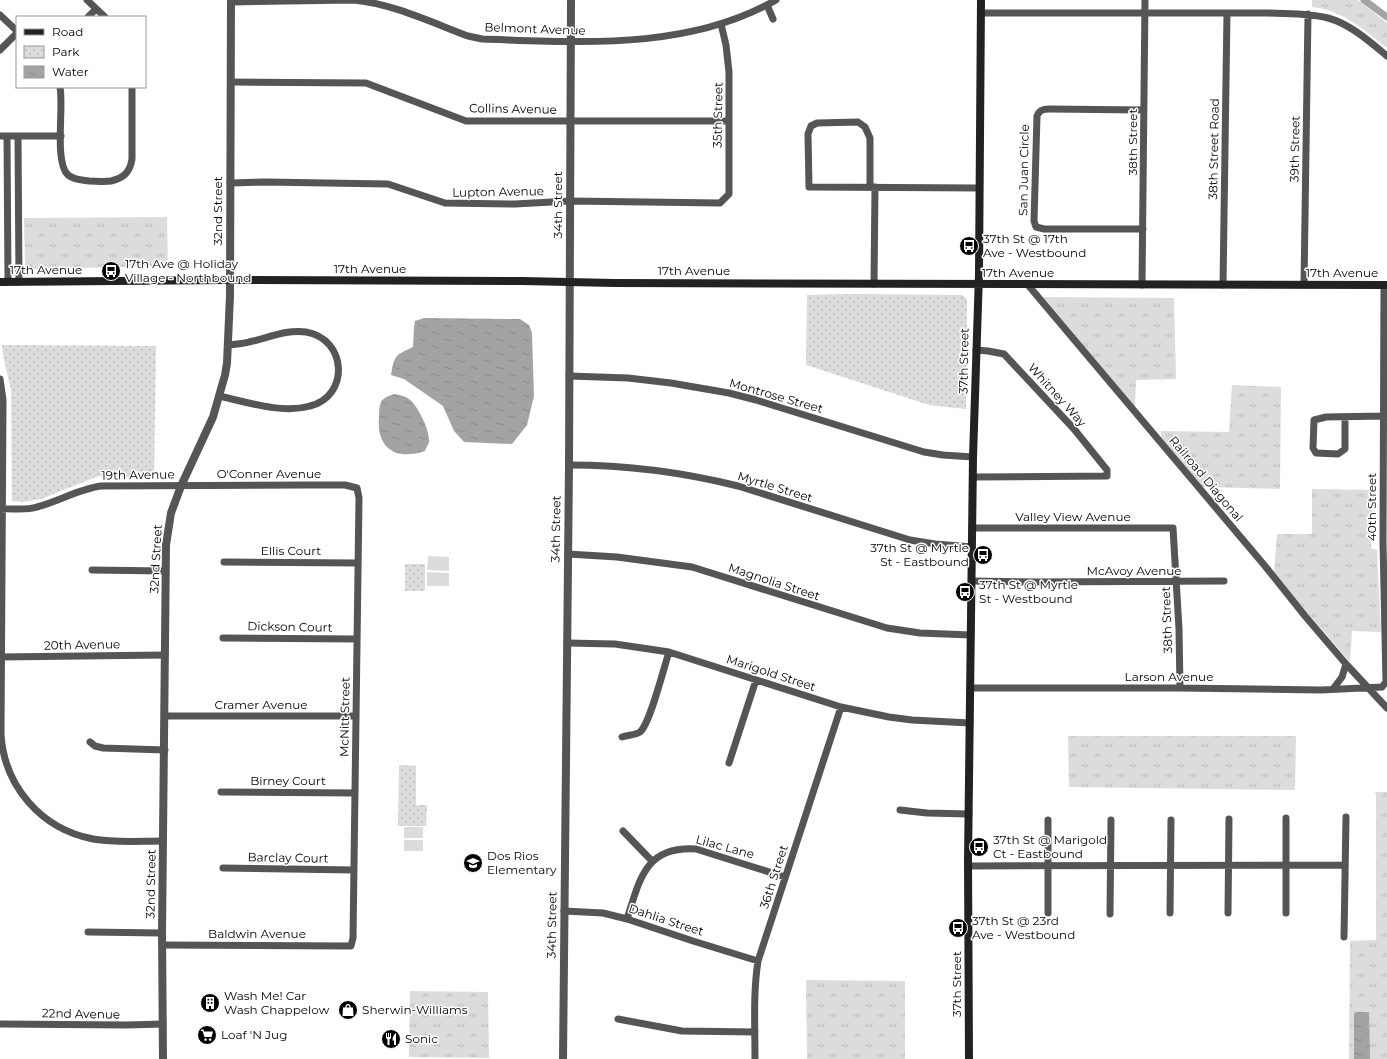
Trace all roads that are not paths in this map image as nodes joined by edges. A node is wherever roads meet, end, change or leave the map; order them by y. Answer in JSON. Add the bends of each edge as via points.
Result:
{"nodes":[{"id":1,"x":88,"y":0,"type":"edge"},
{"id":2,"x":571,"y":0,"type":"edge"},
{"id":3,"x":776,"y":0,"type":"edge"},
{"id":4,"x":981,"y":0,"type":"edge"},
{"id":5,"x":1145,"y":0,"type":"edge"},
{"id":6,"x":231,"y":1,"type":"edge"},
{"id":7,"x":767,"y":5,"type":"junction"},
{"id":8,"x":96,"y":9,"type":"junction"},
{"id":9,"x":981,"y":13,"type":"junction"},
{"id":10,"x":1227,"y":13,"type":"junction"},
{"id":11,"x":1144,"y":14,"type":"junction"},
{"id":12,"x":1308,"y":14,"type":"junction"},
{"id":13,"x":0,"y":15,"type":"edge"},
{"id":14,"x":89,"y":16,"type":"edge"},
{"id":15,"x":104,"y":16,"type":"edge"},
{"id":16,"x":773,"y":19,"type":"dead end"},
{"id":17,"x":721,"y":24,"type":"junction"},
{"id":18,"x":16,"y":31,"type":"edge"},
{"id":19,"x":16,"y":33,"type":"edge"},
{"id":20,"x":571,"y":42,"type":"junction"},
{"id":21,"x":0,"y":50,"type":"edge"},
{"id":22,"x":1387,"y":56,"type":"edge"},
{"id":23,"x":231,"y":82,"type":"junction"},
{"id":24,"x":60,"y":88,"type":"edge"},
{"id":25,"x":132,"y":88,"type":"edge"},
{"id":26,"x":1144,"y":110,"type":"junction"},
{"id":27,"x":571,"y":121,"type":"junction"},
{"id":28,"x":729,"y":121,"type":"junction"},
{"id":29,"x":4,"y":136,"type":"edge"},
{"id":30,"x":18,"y":136,"type":"junction"},
{"id":31,"x":61,"y":136,"type":"junction"},
{"id":32,"x":230,"y":183,"type":"junction"},
{"id":33,"x":873,"y":187,"type":"junction"},
{"id":34,"x":978,"y":188,"type":"junction"},
{"id":35,"x":570,"y":201,"type":"junction"},
{"id":36,"x":720,"y":203,"type":"joint"},
{"id":37,"x":1143,"y":229,"type":"junction"},
{"id":38,"x":230,"y":280,"type":"junction"},
{"id":39,"x":4,"y":282,"type":"edge"},
{"id":40,"x":19,"y":282,"type":"junction"},
{"id":41,"x":569,"y":283,"type":"junction"},
{"id":42,"x":874,"y":284,"type":"junction"},
{"id":43,"x":978,"y":284,"type":"junction"},
{"id":44,"x":1028,"y":285,"type":"junction"},
{"id":45,"x":1142,"y":285,"type":"junction"},
{"id":46,"x":1223,"y":285,"type":"junction"},
{"id":47,"x":1304,"y":285,"type":"junction"},
{"id":48,"x":1386,"y":285,"type":"edge"},
{"id":49,"x":1386,"y":342,"type":"edge"},
{"id":50,"x":228,"y":345,"type":"junction"},
{"id":51,"x":976,"y":350,"type":"junction"},
{"id":52,"x":569,"y":376,"type":"junction"},
{"id":53,"x":0,"y":379,"type":"edge"},
{"id":54,"x":219,"y":396,"type":"junction"},
{"id":55,"x":1384,"y":416,"type":"junction"},
{"id":56,"x":1345,"y":417,"type":"junction"},
{"id":57,"x":973,"y":457,"type":"junction"},
{"id":58,"x":569,"y":465,"type":"junction"},
{"id":59,"x":973,"y":476,"type":"junction"},
{"id":60,"x":180,"y":486,"type":"junction"},
{"id":61,"x":357,"y":488,"type":"joint"},
{"id":62,"x":2,"y":509,"type":"edge"},
{"id":63,"x":972,"y":528,"type":"junction"},
{"id":64,"x":1173,"y":528,"type":"joint"},
{"id":65,"x":972,"y":547,"type":"junction"},
{"id":66,"x":568,"y":554,"type":"junction"},
{"id":67,"x":224,"y":562,"type":"dead end"},
{"id":68,"x":358,"y":563,"type":"junction"},
{"id":69,"x":92,"y":570,"type":"dead end"},
{"id":70,"x":165,"y":570,"type":"junction"},
{"id":71,"x":972,"y":581,"type":"junction"},
{"id":72,"x":1224,"y":581,"type":"dead end"},
{"id":73,"x":1177,"y":582,"type":"junction"},
{"id":74,"x":972,"y":635,"type":"junction"},
{"id":75,"x":223,"y":638,"type":"dead end"},
{"id":76,"x":357,"y":639,"type":"junction"},
{"id":77,"x":567,"y":643,"type":"junction"},
{"id":78,"x":668,"y":652,"type":"junction"},
{"id":79,"x":165,"y":655,"type":"junction"},
{"id":80,"x":1,"y":656,"type":"edge"},
{"id":81,"x":1346,"y":664,"type":"junction"},
{"id":82,"x":756,"y":680,"type":"junction"},
{"id":83,"x":1368,"y":687,"type":"junction"},
{"id":84,"x":971,"y":688,"type":"junction"},
{"id":85,"x":1180,"y":688,"type":"junction"},
{"id":86,"x":1333,"y":690,"type":"junction"},
{"id":87,"x":841,"y":707,"type":"junction"},
{"id":88,"x":1387,"y":708,"type":"edge"},
{"id":89,"x":165,"y":716,"type":"junction"},
{"id":90,"x":356,"y":716,"type":"junction"},
{"id":91,"x":970,"y":723,"type":"junction"},
{"id":92,"x":622,"y":737,"type":"dead end"},
{"id":93,"x":90,"y":742,"type":"dead end"},
{"id":94,"x":165,"y":750,"type":"junction"},
{"id":95,"x":729,"y":763,"type":"dead end"},
{"id":96,"x":221,"y":792,"type":"dead end"},
{"id":97,"x":355,"y":793,"type":"junction"},
{"id":98,"x":900,"y":810,"type":"dead end"},
{"id":99,"x":968,"y":814,"type":"junction"},
{"id":100,"x":1346,"y":817,"type":"dead end"},
{"id":101,"x":1286,"y":818,"type":"dead end"},
{"id":102,"x":1229,"y":819,"type":"dead end"},
{"id":103,"x":1048,"y":820,"type":"dead end"},
{"id":104,"x":1111,"y":820,"type":"dead end"},
{"id":105,"x":1171,"y":820,"type":"dead end"},
{"id":106,"x":623,"y":830,"type":"dead end"},
{"id":107,"x":163,"y":841,"type":"junction"},
{"id":108,"x":652,"y":861,"type":"junction"},
{"id":109,"x":1229,"y":865,"type":"junction"},
{"id":110,"x":1286,"y":865,"type":"junction"},
{"id":111,"x":1345,"y":865,"type":"junction"},
{"id":112,"x":968,"y":866,"type":"junction"},
{"id":113,"x":1048,"y":866,"type":"junction"},
{"id":114,"x":1110,"y":866,"type":"junction"},
{"id":115,"x":1170,"y":866,"type":"junction"},
{"id":116,"x":222,"y":868,"type":"dead end"},
{"id":117,"x":354,"y":870,"type":"junction"},
{"id":118,"x":785,"y":877,"type":"junction"},
{"id":119,"x":564,"y":911,"type":"junction"},
{"id":120,"x":1048,"y":913,"type":"dead end"},
{"id":121,"x":1170,"y":913,"type":"dead end"},
{"id":122,"x":1228,"y":913,"type":"dead end"},
{"id":123,"x":1286,"y":913,"type":"dead end"},
{"id":124,"x":1110,"y":914,"type":"dead end"},
{"id":125,"x":627,"y":919,"type":"junction"},
{"id":126,"x":88,"y":932,"type":"dead end"},
{"id":127,"x":162,"y":933,"type":"junction"},
{"id":128,"x":1344,"y":937,"type":"dead end"},
{"id":129,"x":162,"y":945,"type":"junction"},
{"id":130,"x":350,"y":946,"type":"joint"},
{"id":131,"x":758,"y":960,"type":"junction"},
{"id":132,"x":618,"y":1019,"type":"dead end"},
{"id":133,"x":0,"y":1024,"type":"edge"},
{"id":134,"x":163,"y":1024,"type":"junction"},
{"id":135,"x":755,"y":1032,"type":"junction"},
{"id":136,"x":163,"y":1059,"type":"edge"},
{"id":137,"x":563,"y":1059,"type":"edge"},
{"id":138,"x":755,"y":1059,"type":"edge"},
{"id":139,"x":969,"y":1059,"type":"edge"}],
"edges":[{"from":1,"to":8,"type":"street"},
{"from":2,"to":20,"type":"street","name":"34th Street"},
{"from":3,"to":7,"type":"street"},
{"from":4,"to":9,"type":"main road","name":"37th Street"},
{"from":5,"to":11,"type":"street","name":"38th Street"},
{"from":6,"to":20,"type":"street","name":"Belmont Avenue","via":[[367,1],[383,4],[482,39]]},
{"from":6,"to":23,"type":"street","name":"32nd Street"},
{"from":7,"to":16,"type":"street"},
{"from":7,"to":17,"type":"street","name":"Belmont Avenue"},
{"from":8,"to":14,"type":"street"},
{"from":8,"to":15,"type":"street"},
{"from":9,"to":11,"type":"street"},
{"from":9,"to":34,"type":"main road","name":"37th Street"},
{"from":10,"to":11,"type":"street"},
{"from":10,"to":12,"type":"street"},
{"from":10,"to":46,"type":"street","name":"38th Street Road"},
{"from":11,"to":26,"type":"street","name":"38th Street"},
{"from":12,"to":22,"type":"street","via":[[1338,21]]},
{"from":12,"to":47,"type":"street","name":"39th Street"},
{"from":13,"to":18,"type":"street"},
{"from":17,"to":20,"type":"street","name":"Belmont Avenue","via":[[656,38]]},
{"from":17,"to":28,"type":"street","name":"35th Street","via":[[728,61]]},
{"from":19,"to":21,"type":"street"},
{"from":20,"to":27,"type":"street","name":"34th Street"},
{"from":23,"to":27,"type":"street","name":"Collins Avenue","via":[[366,83],[466,121]]},
{"from":23,"to":32,"type":"street","name":"32nd Street"},
{"from":24,"to":31,"type":"street"},
{"from":25,"to":31,"type":"street","via":[[131,163],[129,171],[123,177],[92,181],[76,180],[69,176],[63,168]]},
{"from":26,"to":37,"type":"street","name":"38th Street"},
{"from":26,"to":37,"type":"street","name":"San Juan Circle","via":[[1044,109],[1038,112],[1034,221],[1036,227],[1044,228]]},
{"from":27,"to":28,"type":"street","name":"Collins Avenue"},
{"from":27,"to":35,"type":"street","name":"34th Street"},
{"from":28,"to":36,"type":"street","name":"35th Street","via":[[729,194]]},
{"from":29,"to":30,"type":"street"},
{"from":29,"to":39,"type":"street"},
{"from":30,"to":31,"type":"street"},
{"from":30,"to":40,"type":"street"},
{"from":32,"to":35,"type":"street","name":"Lupton Avenue","via":[[388,184],[445,203],[515,204]]},
{"from":32,"to":38,"type":"street","name":"32nd Street"},
{"from":33,"to":33,"type":"street","via":[[809,187],[808,134],[811,126],[817,123],[858,122],[865,127],[870,138]]},
{"from":33,"to":34,"type":"street"},
{"from":33,"to":42,"type":"street"},
{"from":34,"to":43,"type":"main road","name":"37th Street"},
{"from":35,"to":36,"type":"street","name":"Lupton Avenue"},
{"from":35,"to":41,"type":"street","name":"34th Street"},
{"from":37,"to":45,"type":"street","name":"38th Street"},
{"from":38,"to":40,"type":"main road","name":"17th Avenue"},
{"from":38,"to":41,"type":"main road","name":"17th Avenue"},
{"from":38,"to":50,"type":"street","name":"32nd Street"},
{"from":39,"to":40,"type":"main road","name":"17th Avenue"},
{"from":41,"to":42,"type":"main road","name":"17th Avenue"},
{"from":41,"to":52,"type":"street","name":"34th Street"},
{"from":42,"to":43,"type":"main road","name":"17th Avenue"},
{"from":43,"to":44,"type":"main road","name":"17th Avenue"},
{"from":43,"to":51,"type":"main road","name":"37th Street"},
{"from":44,"to":45,"type":"main road","name":"17th Avenue"},
{"from":44,"to":81,"type":"street","name":"Railroad Diagonal"},
{"from":45,"to":46,"type":"main road","name":"17th Avenue"},
{"from":46,"to":47,"type":"main road","name":"17th Avenue"},
{"from":47,"to":48,"type":"main road","name":"17th Avenue"},
{"from":48,"to":49,"type":"street","name":"40th Street"},
{"from":49,"to":55,"type":"street","name":"40th Street"},
{"from":50,"to":54,"type":"street","name":"32nd Street"},
{"from":50,"to":54,"type":"street","via":[[283,333],[300,331],[314,334],[329,344],[335,354],[338,376],[334,388],[327,397],[316,404],[304,407],[275,407]]},
{"from":51,"to":57,"type":"main road","name":"37th Street"},
{"from":51,"to":59,"type":"street","name":"Whitney Way","via":[[1004,354],[1074,429],[1107,470],[1107,476]]},
{"from":52,"to":57,"type":"street","name":"Montrose Street","via":[[628,378],[709,389],[756,400],[924,452]]},
{"from":52,"to":58,"type":"street","name":"34th Street"},
{"from":53,"to":62,"type":"street","via":[[3,400]]},
{"from":54,"to":60,"type":"street","name":"32nd Street","via":[[213,417]]},
{"from":55,"to":56,"type":"street"},
{"from":55,"to":83,"type":"street","name":"40th Street","via":[[1386,682],[1382,687]]},
{"from":56,"to":56,"type":"street","via":[[1345,449],[1338,454],[1316,454],[1313,448],[1314,420]]},
{"from":57,"to":59,"type":"main road","name":"37th Street"},
{"from":58,"to":65,"type":"street","name":"Myrtle Street","via":[[668,471],[711,479],[910,540]]},
{"from":58,"to":66,"type":"street","name":"34th Street"},
{"from":59,"to":63,"type":"main road","name":"37th Street"},
{"from":60,"to":61,"type":"street","name":"O'Conner Avenue","via":[[298,484],[345,485]]},
{"from":60,"to":62,"type":"street","name":"19th Avenue","via":[[102,486],[79,491],[36,508]]},
{"from":60,"to":70,"type":"street","name":"32nd Street","via":[[171,513]]},
{"from":61,"to":68,"type":"street","name":"McNitt Street"},
{"from":62,"to":80,"type":"street"},
{"from":63,"to":64,"type":"street","name":"Valley View Avenue"},
{"from":63,"to":65,"type":"main road","name":"37th Street"},
{"from":64,"to":73,"type":"street","name":"38th Street"},
{"from":65,"to":71,"type":"main road","name":"37th Street"},
{"from":66,"to":74,"type":"street","name":"Magnolia Street","via":[[617,557],[692,567],[887,628],[920,633]]},
{"from":66,"to":77,"type":"street","name":"34th Street"},
{"from":67,"to":68,"type":"street","name":"Ellis Court"},
{"from":68,"to":76,"type":"street","name":"McNitt Street"},
{"from":69,"to":70,"type":"street"},
{"from":70,"to":79,"type":"street","name":"32nd Street"},
{"from":71,"to":73,"type":"street","name":"McAvoy Avenue"},
{"from":71,"to":74,"type":"main road","name":"37th Street"},
{"from":72,"to":73,"type":"street","name":"McAvoy Avenue"},
{"from":73,"to":85,"type":"street","name":"38th Street"},
{"from":74,"to":84,"type":"main road","name":"37th Street"},
{"from":75,"to":76,"type":"street","name":"Dickson Court"},
{"from":76,"to":90,"type":"street","name":"McNitt Street"},
{"from":77,"to":78,"type":"street","name":"Marigold Street","via":[[616,644]]},
{"from":77,"to":119,"type":"street","name":"34th Street"},
{"from":78,"to":82,"type":"street","name":"Marigold Street"},
{"from":78,"to":92,"type":"street","via":[[643,729],[637,734]]},
{"from":79,"to":80,"type":"street","name":"20th Avenue"},
{"from":79,"to":89,"type":"street","name":"32nd Street"},
{"from":80,"to":107,"type":"street","via":[[2,742],[8,769],[18,790],[50,822],[69,831],[101,840]]},
{"from":81,"to":83,"type":"street","name":"Railroad Diagonal"},
{"from":81,"to":86,"type":"street","via":[[1342,677]]},
{"from":82,"to":87,"type":"street","name":"Marigold Street"},
{"from":82,"to":95,"type":"street"},
{"from":83,"to":86,"type":"street","name":"Larson Avenue"},
{"from":83,"to":88,"type":"street"},
{"from":84,"to":85,"type":"street","name":"Larson Avenue"},
{"from":84,"to":91,"type":"main road","name":"37th Street"},
{"from":85,"to":86,"type":"street","name":"Larson Avenue"},
{"from":87,"to":91,"type":"street","name":"Marigold Street","via":[[912,720]]},
{"from":87,"to":118,"type":"street","name":"36th Street"},
{"from":89,"to":90,"type":"street","name":"Cramer Avenue"},
{"from":89,"to":94,"type":"street","name":"32nd Street"},
{"from":90,"to":97,"type":"street","name":"McNitt Street"},
{"from":91,"to":99,"type":"main road","name":"37th Street"},
{"from":93,"to":94,"type":"street","via":[[94,746],[107,748]]},
{"from":94,"to":107,"type":"street","name":"32nd Street"},
{"from":96,"to":97,"type":"street","name":"Birney Court"},
{"from":97,"to":117,"type":"street","name":"McNitt Street"},
{"from":98,"to":99,"type":"street"},
{"from":99,"to":112,"type":"main road","name":"37th Street"},
{"from":100,"to":111,"type":"street"},
{"from":101,"to":110,"type":"street"},
{"from":102,"to":109,"type":"street"},
{"from":103,"to":113,"type":"street"},
{"from":104,"to":114,"type":"street"},
{"from":105,"to":115,"type":"street"},
{"from":106,"to":108,"type":"street"},
{"from":107,"to":127,"type":"street","name":"32nd Street"},
{"from":108,"to":118,"type":"street","name":"Lilac Lane","via":[[668,851],[696,849]]},
{"from":108,"to":125,"type":"street","name":"Lilac Lane","via":[[640,879]]},
{"from":109,"to":110,"type":"street"},
{"from":109,"to":115,"type":"street"},
{"from":109,"to":122,"type":"street"},
{"from":110,"to":111,"type":"street"},
{"from":110,"to":123,"type":"street"},
{"from":111,"to":128,"type":"street"},
{"from":112,"to":113,"type":"street"},
{"from":112,"to":139,"type":"main road","name":"37th Street"},
{"from":113,"to":114,"type":"street"},
{"from":113,"to":120,"type":"street"},
{"from":114,"to":115,"type":"street"},
{"from":114,"to":124,"type":"street"},
{"from":115,"to":121,"type":"street"},
{"from":116,"to":117,"type":"street","name":"Barclay Court"},
{"from":117,"to":130,"type":"street","name":"McNitt Street","via":[[353,938]]},
{"from":118,"to":131,"type":"street","name":"36th Street"},
{"from":119,"to":125,"type":"street","name":"Dahlia Street","via":[[603,913]]},
{"from":119,"to":137,"type":"street","name":"34th Street"},
{"from":125,"to":131,"type":"street","name":"Dahlia Street"},
{"from":126,"to":127,"type":"street"},
{"from":127,"to":129,"type":"street","name":"32nd Street"},
{"from":129,"to":130,"type":"street","name":"Baldwin Avenue"},
{"from":129,"to":134,"type":"street","name":"32nd Street"},
{"from":131,"to":135,"type":"street","name":"36th Street","via":[[755,981]]},
{"from":132,"to":135,"type":"street","via":[[682,1031]]},
{"from":133,"to":134,"type":"street","name":"22nd Avenue"},
{"from":134,"to":136,"type":"street","name":"32nd Street"},
{"from":135,"to":138,"type":"street","name":"36th Street"}]}
